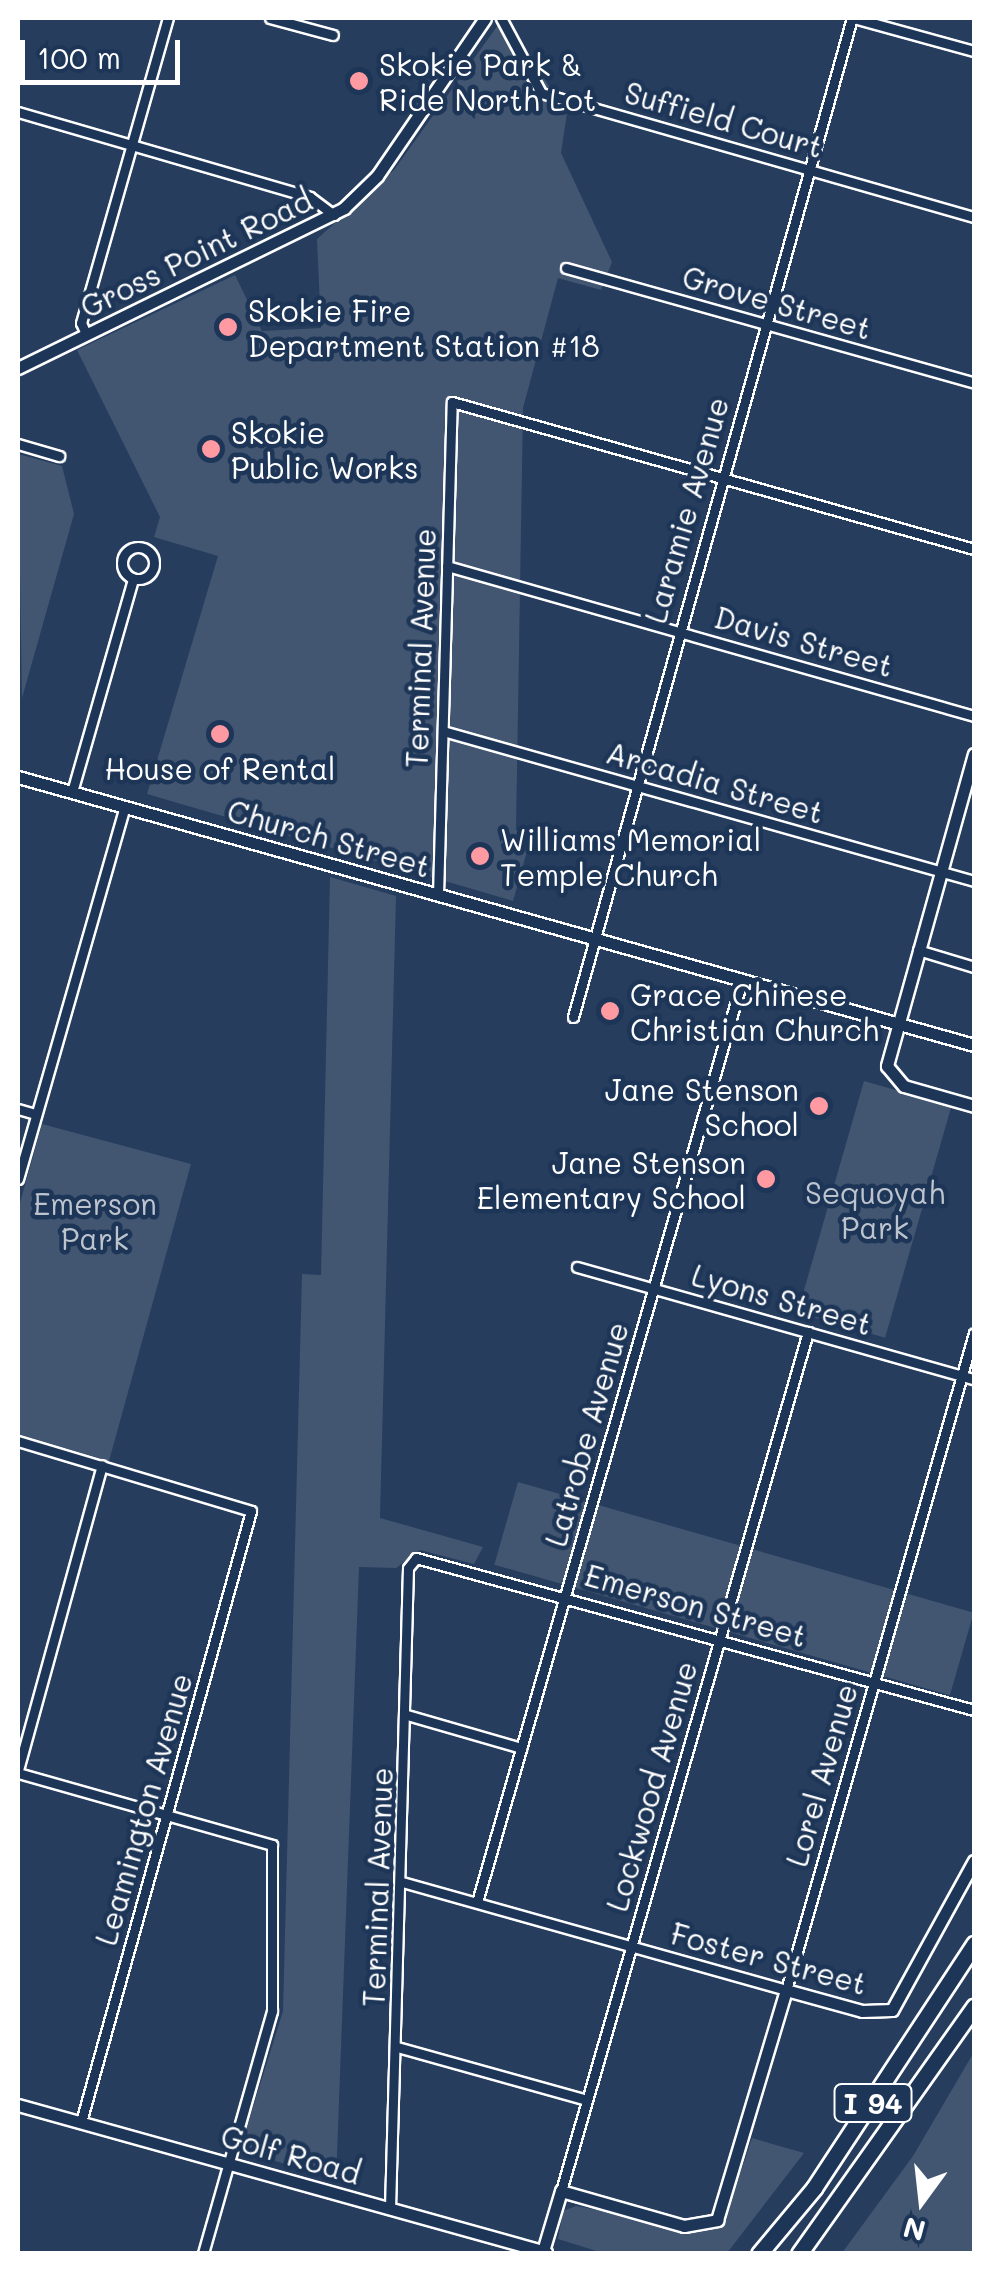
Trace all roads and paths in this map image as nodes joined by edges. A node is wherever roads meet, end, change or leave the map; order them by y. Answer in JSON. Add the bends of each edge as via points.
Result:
{"nodes":[{"id":1,"x":168,"y":18,"type":"edge"},
{"id":2,"x":270,"y":18,"type":"edge"},
{"id":3,"x":485,"y":18,"type":"edge"},
{"id":4,"x":501,"y":18,"type":"edge"},
{"id":5,"x":853,"y":18,"type":"edge"},
{"id":6,"x":333,"y":35,"type":"dead end"},
{"id":7,"x":974,"y":51,"type":"edge"},
{"id":8,"x":18,"y":112,"type":"edge"},
{"id":9,"x":131,"y":145,"type":"junction"},
{"id":10,"x":809,"y":170,"type":"junction"},
{"id":11,"x":334,"y":214,"type":"junction"},
{"id":12,"x":974,"y":217,"type":"edge"},
{"id":13,"x":566,"y":268,"type":"dead end"},
{"id":14,"x":764,"y":324,"type":"junction"},
{"id":15,"x":86,"y":334,"type":"junction"},
{"id":16,"x":18,"y":368,"type":"edge"},
{"id":17,"x":974,"y":383,"type":"edge"},
{"id":18,"x":18,"y":444,"type":"edge"},
{"id":19,"x":59,"y":456,"type":"dead end"},
{"id":20,"x":721,"y":478,"type":"junction"},
{"id":21,"x":974,"y":549,"type":"edge"},
{"id":22,"x":448,"y":566,"type":"junction"},
{"id":23,"x":133,"y":579,"type":"dead end"},
{"id":24,"x":677,"y":631,"type":"junction"},
{"id":25,"x":974,"y":716,"type":"edge"},
{"id":26,"x":443,"y":731,"type":"junction"},
{"id":27,"x":974,"y":754,"type":"edge"},
{"id":28,"x":18,"y":777,"type":"edge"},
{"id":29,"x":633,"y":785,"type":"junction"},
{"id":30,"x":72,"y":792,"type":"junction"},
{"id":31,"x":125,"y":807,"type":"junction"},
{"id":32,"x":940,"y":872,"type":"junction"},
{"id":33,"x":974,"y":881,"type":"edge"},
{"id":34,"x":438,"y":895,"type":"junction"},
{"id":35,"x":592,"y":938,"type":"junction"},
{"id":36,"x":918,"y":950,"type":"junction"},
{"id":37,"x":974,"y":967,"type":"edge"},
{"id":38,"x":742,"y":980,"type":"junction"},
{"id":39,"x":573,"y":1018,"type":"dead end"},
{"id":40,"x":897,"y":1023,"type":"junction"},
{"id":41,"x":974,"y":1045,"type":"edge"},
{"id":42,"x":974,"y":1106,"type":"edge"},
{"id":43,"x":18,"y":1110,"type":"edge"},
{"id":44,"x":36,"y":1114,"type":"junction"},
{"id":45,"x":18,"y":1179,"type":"edge"},
{"id":46,"x":576,"y":1267,"type":"dead end"},
{"id":47,"x":653,"y":1289,"type":"junction"},
{"id":48,"x":808,"y":1332,"type":"junction"},
{"id":49,"x":974,"y":1333,"type":"edge"},
{"id":50,"x":962,"y":1376,"type":"junction"},
{"id":51,"x":974,"y":1379,"type":"edge"},
{"id":52,"x":18,"y":1441,"type":"edge"},
{"id":53,"x":102,"y":1465,"type":"junction"},
{"id":54,"x":408,"y":1568,"type":"joint"},
{"id":55,"x":566,"y":1594,"type":"junction"},
{"id":56,"x":720,"y":1638,"type":"junction"},
{"id":57,"x":874,"y":1682,"type":"junction"},
{"id":58,"x":974,"y":1710,"type":"edge"},
{"id":59,"x":407,"y":1715,"type":"junction"},
{"id":60,"x":521,"y":1748,"type":"junction"},
{"id":61,"x":18,"y":1772,"type":"edge"},
{"id":62,"x":167,"y":1816,"type":"junction"},
{"id":63,"x":974,"y":1861,"type":"edge"},
{"id":64,"x":402,"y":1882,"type":"junction"},
{"id":65,"x":477,"y":1902,"type":"junction"},
{"id":66,"x":974,"y":1944,"type":"edge"},
{"id":67,"x":631,"y":1946,"type":"junction"},
{"id":68,"x":786,"y":1990,"type":"junction"},
{"id":69,"x":974,"y":2007,"type":"edge"},
{"id":70,"x":397,"y":2047,"type":"junction"},
{"id":71,"x":587,"y":2100,"type":"junction"},
{"id":72,"x":18,"y":2104,"type":"edge"},
{"id":73,"x":81,"y":2122,"type":"junction"},
{"id":74,"x":228,"y":2163,"type":"junction"},
{"id":75,"x":560,"y":2192,"type":"junction"},
{"id":76,"x":390,"y":2208,"type":"junction"},
{"id":77,"x":545,"y":2253,"type":"edge"},
{"id":78,"x":203,"y":2254,"type":"edge"},
{"id":79,"x":760,"y":2254,"type":"edge"},
{"id":80,"x":799,"y":2254,"type":"edge"}],
"edges":[{"from":1,"to":9,"type":"street"},
{"from":2,"to":6,"type":"street"},
{"from":3,"to":11,"type":"street","name":"Gross Point Road","via":[[376,176]]},
{"from":4,"to":10,"type":"street","name":"Suffield Court","via":[[541,93]]},
{"from":5,"to":7,"type":"street"},
{"from":5,"to":10,"type":"street","name":"Laramie Avenue"},
{"from":8,"to":9,"type":"street"},
{"from":9,"to":11,"type":"street","via":[[321,200]]},
{"from":9,"to":15,"type":"street","via":[[81,324]]},
{"from":10,"to":12,"type":"street","name":"Suffield Court"},
{"from":10,"to":14,"type":"street","name":"Laramie Avenue"},
{"from":11,"to":15,"type":"street","name":"Gross Point Road"},
{"from":13,"to":14,"type":"street","name":"Grove Street"},
{"from":14,"to":17,"type":"street","name":"Grove Street"},
{"from":14,"to":20,"type":"street","name":"Laramie Avenue"},
{"from":15,"to":16,"type":"street","name":"Gross Point Road"},
{"from":18,"to":19,"type":"street"},
{"from":20,"to":21,"type":"street"},
{"from":20,"to":22,"type":"street","name":"Terminal Avenue","via":[[452,402]]},
{"from":20,"to":24,"type":"street","name":"Laramie Avenue"},
{"from":22,"to":24,"type":"street","name":"Davis Street"},
{"from":22,"to":26,"type":"street","name":"Terminal Avenue"},
{"from":23,"to":30,"type":"street"},
{"from":24,"to":25,"type":"street","name":"Davis Street"},
{"from":24,"to":29,"type":"street","name":"Laramie Avenue"},
{"from":26,"to":29,"type":"street","name":"Arcadia Street"},
{"from":26,"to":34,"type":"street","name":"Terminal Avenue"},
{"from":27,"to":32,"type":"street"},
{"from":28,"to":30,"type":"street","name":"Church Street"},
{"from":29,"to":32,"type":"street","name":"Arcadia Street"},
{"from":29,"to":35,"type":"street","name":"Laramie Avenue"},
{"from":30,"to":31,"type":"street","name":"Church Street"},
{"from":31,"to":34,"type":"street","name":"Church Street"},
{"from":31,"to":44,"type":"street"},
{"from":32,"to":33,"type":"street","name":"Arcadia Street"},
{"from":32,"to":36,"type":"street"},
{"from":34,"to":35,"type":"street","name":"Church Street"},
{"from":35,"to":38,"type":"street","name":"Church Street"},
{"from":35,"to":39,"type":"street","name":"Laramie Avenue"},
{"from":36,"to":37,"type":"street"},
{"from":36,"to":40,"type":"street"},
{"from":38,"to":40,"type":"street","name":"Church Street"},
{"from":38,"to":47,"type":"street","name":"Latrobe Avenue"},
{"from":40,"to":41,"type":"street","name":"Church Street"},
{"from":40,"to":42,"type":"street","via":[[887,1066],[894,1080]]},
{"from":43,"to":44,"type":"street"},
{"from":44,"to":45,"type":"street"},
{"from":46,"to":47,"type":"street","name":"Lyons Street"},
{"from":47,"to":48,"type":"street","name":"Lyons Street"},
{"from":47,"to":55,"type":"street","name":"Latrobe Avenue"},
{"from":48,"to":50,"type":"street","name":"Lyons Street"},
{"from":48,"to":56,"type":"street","name":"Lockwood Avenue"},
{"from":49,"to":50,"type":"street","name":"Lorel Avenue"},
{"from":50,"to":51,"type":"street","name":"Lyons Street"},
{"from":50,"to":57,"type":"street","name":"Lorel Avenue"},
{"from":52,"to":53,"type":"street"},
{"from":53,"to":61,"type":"street"},
{"from":53,"to":62,"type":"street","name":"Leamington Avenue","via":[[252,1510]]},
{"from":54,"to":55,"type":"street","name":"Emerson Street","via":[[430,1556]]},
{"from":54,"to":59,"type":"street","name":"Terminal Avenue"},
{"from":55,"to":56,"type":"street","name":"Emerson Street"},
{"from":55,"to":60,"type":"street","name":"Latrobe Avenue"},
{"from":56,"to":57,"type":"street","name":"Emerson Street"},
{"from":56,"to":67,"type":"street","name":"Lockwood Avenue"},
{"from":57,"to":58,"type":"street","name":"Emerson Street"},
{"from":57,"to":68,"type":"street","name":"Lorel Avenue"},
{"from":59,"to":60,"type":"street"},
{"from":59,"to":64,"type":"street","name":"Terminal Avenue"},
{"from":60,"to":65,"type":"street","name":"Latrobe Avenue"},
{"from":61,"to":62,"type":"street"},
{"from":62,"to":73,"type":"street","name":"Leamington Avenue"},
{"from":62,"to":74,"type":"street","via":[[272,1845],[272,2010]]},
{"from":63,"to":68,"type":"street","name":"Foster Street","via":[[892,2010],[862,2012]]},
{"from":64,"to":65,"type":"street","name":"Foster Street"},
{"from":64,"to":70,"type":"street","name":"Terminal Avenue"},
{"from":65,"to":67,"type":"street","name":"Foster Street"},
{"from":66,"to":79,"type":"highway","number":"I 94","via":[[867,2113]]},
{"from":67,"to":68,"type":"street","name":"Foster Street"},
{"from":67,"to":71,"type":"street","name":"Lockwood Avenue"},
{"from":68,"to":75,"type":"street","name":"Lorel Avenue","via":[[723,2210],[708,2226]]},
{"from":69,"to":80,"type":"highway","number":"I 94"},
{"from":70,"to":71,"type":"street"},
{"from":70,"to":76,"type":"street","name":"Terminal Avenue"},
{"from":71,"to":75,"type":"street","name":"Lockwood Avenue"},
{"from":72,"to":73,"type":"street","name":"Golf Road"},
{"from":73,"to":74,"type":"street","name":"Golf Road"},
{"from":74,"to":76,"type":"street","name":"Golf Road"},
{"from":74,"to":78,"type":"street"},
{"from":75,"to":77,"type":"street","name":"Lockwood Avenue"},
{"from":76,"to":77,"type":"street","name":"Golf Road"}]}
